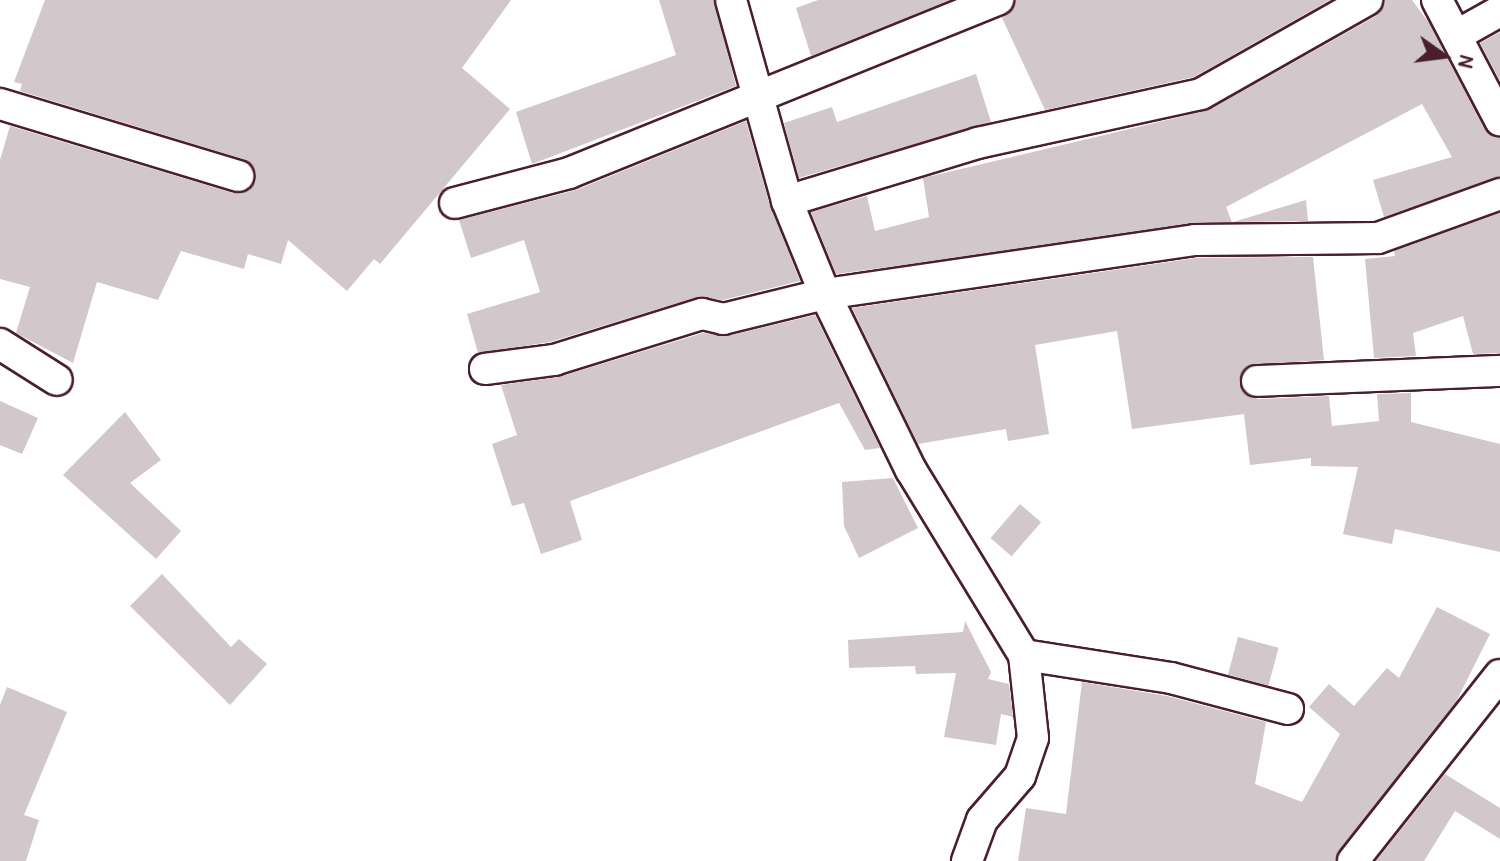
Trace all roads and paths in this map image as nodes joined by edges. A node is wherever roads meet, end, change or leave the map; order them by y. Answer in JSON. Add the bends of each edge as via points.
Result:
{"nodes":[{"id":1,"x":731,"y":0,"type":"edge"},
{"id":2,"x":998,"y":0,"type":"edge"},
{"id":3,"x":1367,"y":0,"type":"edge"},
{"id":4,"x":1437,"y":0,"type":"edge"},
{"id":5,"x":1500,"y":11,"type":"edge"},
{"id":6,"x":1459,"y":34,"type":"junction"},
{"id":7,"x":759,"y":98,"type":"junction"},
{"id":8,"x":0,"y":104,"type":"edge"},
{"id":9,"x":1500,"y":120,"type":"edge"},
{"id":10,"x":238,"y":176,"type":"dead end"},
{"id":11,"x":1500,"y":194,"type":"edge"},
{"id":12,"x":787,"y":201,"type":"junction"},
{"id":13,"x":455,"y":203,"type":"dead end"},
{"id":14,"x":825,"y":294,"type":"junction"},
{"id":15,"x":0,"y":344,"type":"edge"},
{"id":16,"x":485,"y":369,"type":"dead end"},
{"id":17,"x":1500,"y":371,"type":"edge"},
{"id":18,"x":57,"y":380,"type":"dead end"},
{"id":19,"x":1257,"y":381,"type":"dead end"},
{"id":20,"x":1024,"y":655,"type":"junction"},
{"id":21,"x":1500,"y":675,"type":"edge"},
{"id":22,"x":1288,"y":709,"type":"dead end"},
{"id":23,"x":967,"y":861,"type":"edge"},
{"id":24,"x":1353,"y":861,"type":"edge"}],
"edges":[{"from":1,"to":7,"type":"street"},
{"from":2,"to":7,"type":"street"},
{"from":3,"to":12,"type":"street","via":[[1201,94],[978,143]]},
{"from":4,"to":6,"type":"street"},
{"from":5,"to":6,"type":"street"},
{"from":6,"to":9,"type":"street"},
{"from":7,"to":12,"type":"street"},
{"from":7,"to":13,"type":"street","via":[[669,128],[569,173]]},
{"from":8,"to":10,"type":"street"},
{"from":11,"to":14,"type":"street","via":[[1378,238],[1195,240]]},
{"from":12,"to":14,"type":"street"},
{"from":14,"to":16,"type":"street","via":[[723,319],[702,314],[554,360]]},
{"from":14,"to":20,"type":"street","via":[[911,470]]},
{"from":15,"to":18,"type":"street"},
{"from":17,"to":19,"type":"street"},
{"from":20,"to":22,"type":"street","via":[[1171,678]]},
{"from":20,"to":23,"type":"street","via":[[1033,738],[1020,776],[982,820]]},
{"from":21,"to":24,"type":"street"}]}
